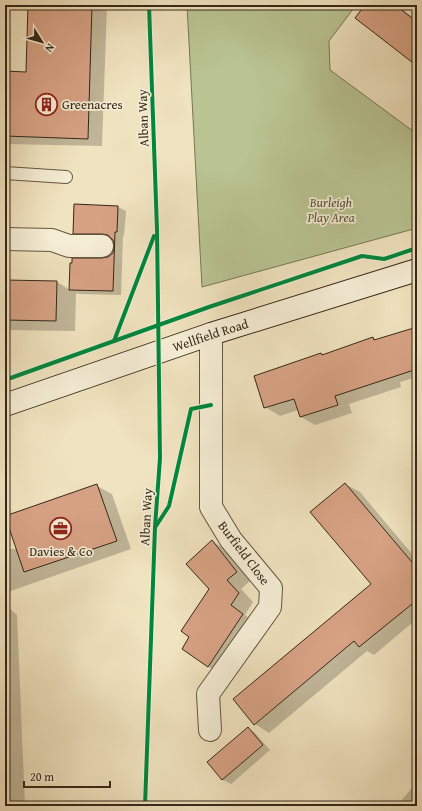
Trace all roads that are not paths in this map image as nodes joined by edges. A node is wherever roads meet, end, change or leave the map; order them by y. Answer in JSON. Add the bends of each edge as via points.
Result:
{"nodes":[{"id":1,"x":5,"y":173,"type":"edge"},
{"id":2,"x":66,"y":177,"type":"dead end"},
{"id":3,"x":5,"y":238,"type":"edge"},
{"id":4,"x":102,"y":246,"type":"dead end"},
{"id":5,"x":417,"y":270,"type":"edge"},
{"id":6,"x":211,"y":334,"type":"junction"},
{"id":7,"x":5,"y":405,"type":"edge"},
{"id":8,"x":210,"y":730,"type":"dead end"}],
"edges":[{"from":1,"to":2,"type":"lane"},
{"from":3,"to":4,"type":"street","via":[[52,240],[70,246]]},
{"from":5,"to":6,"type":"street","name":"Wellfield Road"},
{"from":6,"to":7,"type":"street","name":"Wellfield Road"},
{"from":6,"to":8,"type":"street","name":"Burfield Close","via":[[211,508],[231,540],[271,588],[270,607],[208,694]]}]}
